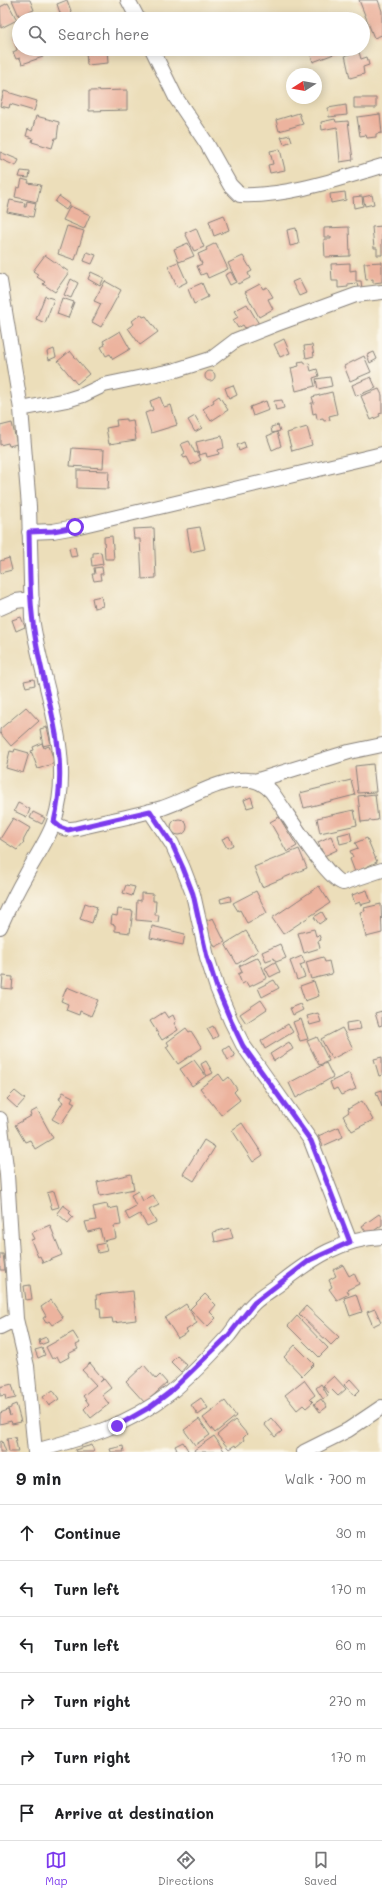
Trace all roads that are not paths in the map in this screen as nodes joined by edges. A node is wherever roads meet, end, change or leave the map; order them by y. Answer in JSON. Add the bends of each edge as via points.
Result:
{"nodes":[{"id":1,"x":128,"y":0,"type":"edge"},
{"id":2,"x":134,"y":12,"type":"edge"},
{"id":3,"x":155,"y":56,"type":"edge"},
{"id":4,"x":382,"y":166,"type":"edge"},
{"id":5,"x":0,"y":281,"type":"edge"},
{"id":6,"x":382,"y":292,"type":"edge"},
{"id":7,"x":4,"y":337,"type":"edge"},
{"id":8,"x":21,"y":409,"type":"junction"},
{"id":9,"x":382,"y":454,"type":"edge"},
{"id":10,"x":29,"y":532,"type":"junction"},
{"id":11,"x":32,"y":600,"type":"junction"},
{"id":12,"x":0,"y":608,"type":"edge"},
{"id":13,"x":382,"y":745,"type":"edge"},
{"id":14,"x":255,"y":780,"type":"junction"},
{"id":15,"x":150,"y":811,"type":"junction"},
{"id":16,"x":54,"y":822,"type":"junction"},
{"id":17,"x":382,"y":870,"type":"edge"},
{"id":18,"x":0,"y":927,"type":"edge"},
{"id":19,"x":0,"y":1119,"type":"edge"},
{"id":20,"x":2,"y":1147,"type":"edge"},
{"id":21,"x":382,"y":1237,"type":"edge"},
{"id":22,"x":350,"y":1242,"type":"junction"},
{"id":23,"x":16,"y":1319,"type":"junction"},
{"id":24,"x":0,"y":1327,"type":"edge"},
{"id":25,"x":382,"y":1407,"type":"edge"},
{"id":26,"x":35,"y":1452,"type":"edge"},
{"id":27,"x":304,"y":1452,"type":"edge"}],
"edges":[{"from":1,"to":2,"type":"street"},
{"from":3,"to":4,"type":"street","via":[[176,98],[207,144],[230,185],[240,195],[311,187]]},
{"from":5,"to":7,"type":"street"},
{"from":6,"to":8,"type":"street","via":[[356,295],[274,325],[236,340],[211,359],[176,370],[104,385],[67,400]]},
{"from":7,"to":8,"type":"street"},
{"from":8,"to":10,"type":"street"},
{"from":9,"to":10,"type":"street","via":[[75,527]]},
{"from":10,"to":11,"type":"street"},
{"from":11,"to":12,"type":"street","via":[[16,601]]},
{"from":11,"to":16,"type":"street","via":[[35,637],[60,757],[59,802]]},
{"from":13,"to":14,"type":"street","via":[[349,752]]},
{"from":14,"to":15,"type":"street","via":[[232,782]]},
{"from":14,"to":17,"type":"street","via":[[266,785],[271,791],[325,868],[339,882],[343,883]]},
{"from":15,"to":16,"type":"street","via":[[68,830]]},
{"from":15,"to":22,"type":"street","via":[[172,844],[183,868],[193,894],[209,963],[231,1021],[243,1046],[311,1141]]},
{"from":16,"to":18,"type":"street"},
{"from":19,"to":20,"type":"street"},
{"from":20,"to":23,"type":"street"},
{"from":21,"to":22,"type":"street"},
{"from":22,"to":26,"type":"street","via":[[310,1260],[254,1303],[228,1336],[199,1366],[150,1407],[117,1426]]},
{"from":23,"to":24,"type":"street"},
{"from":23,"to":26,"type":"street","via":[[27,1366]]},
{"from":25,"to":27,"type":"street","via":[[348,1430]]}]}
